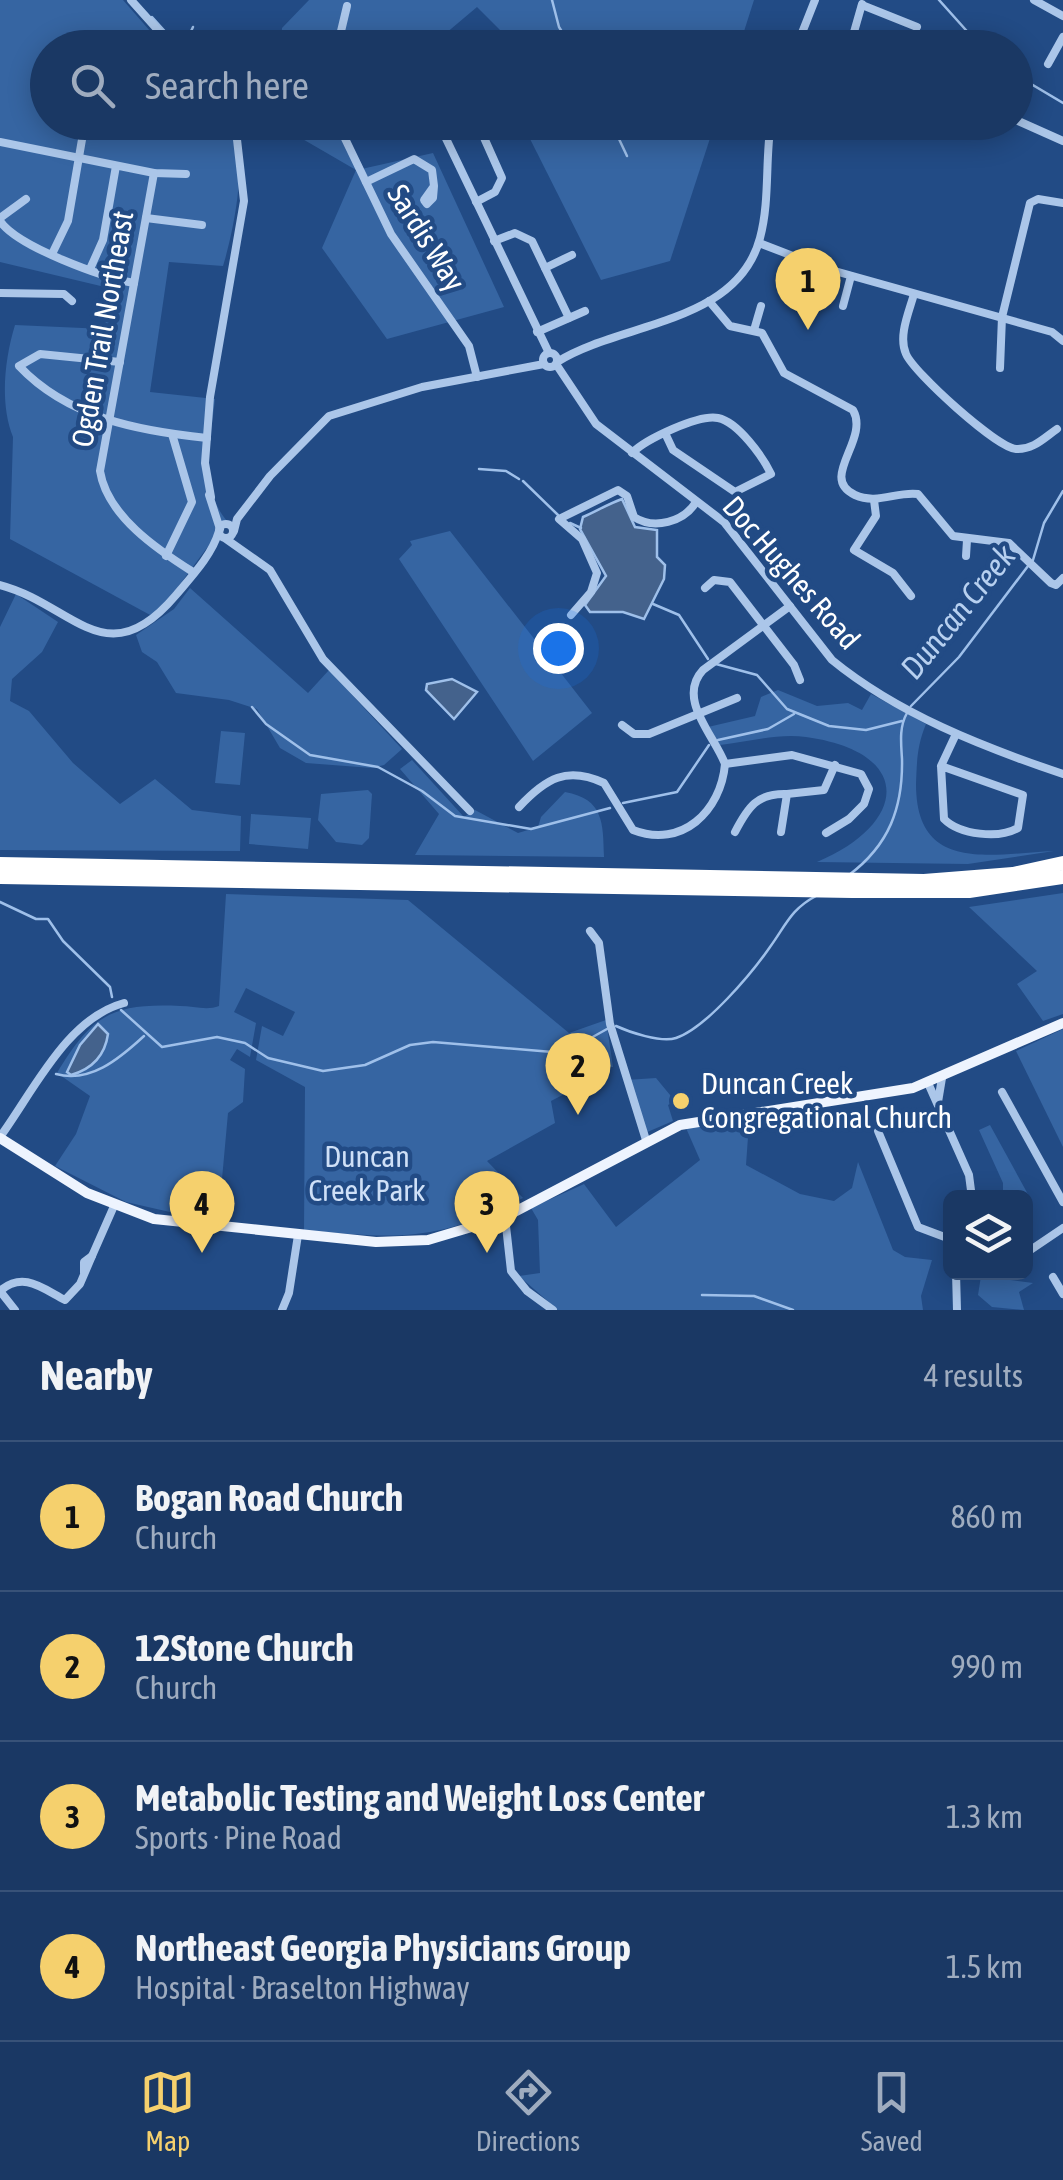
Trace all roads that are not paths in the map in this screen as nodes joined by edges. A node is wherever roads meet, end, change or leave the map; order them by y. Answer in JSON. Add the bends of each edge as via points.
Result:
{"nodes":[{"id":1,"x":131,"y":0,"type":"edge"},
{"id":2,"x":816,"y":0,"type":"edge"},
{"id":3,"x":1034,"y":0,"type":"edge"},
{"id":4,"x":863,"y":2,"type":"edge"},
{"id":5,"x":347,"y":6,"type":"dead end"},
{"id":6,"x":1063,"y":16,"type":"edge"},
{"id":7,"x":918,"y":27,"type":"dead end"},
{"id":8,"x":158,"y":30,"type":"edge"},
{"id":9,"x":341,"y":30,"type":"edge"},
{"id":10,"x":804,"y":30,"type":"edge"},
{"id":11,"x":855,"y":30,"type":"edge"},
{"id":12,"x":1063,"y":36,"type":"edge"},
{"id":13,"x":1048,"y":64,"type":"dead end"},
{"id":14,"x":1033,"y":128,"type":"edge"},
{"id":15,"x":82,"y":140,"type":"edge"},
{"id":16,"x":237,"y":140,"type":"edge"},
{"id":17,"x":346,"y":140,"type":"edge"},
{"id":18,"x":447,"y":140,"type":"edge"},
{"id":19,"x":486,"y":140,"type":"edge"},
{"id":20,"x":769,"y":140,"type":"edge"},
{"id":21,"x":1063,"y":141,"type":"edge"},
{"id":22,"x":0,"y":142,"type":"edge"},
{"id":23,"x":80,"y":158,"type":"junction"},
{"id":24,"x":116,"y":166,"type":"junction"},
{"id":25,"x":154,"y":173,"type":"junction"},
{"id":26,"x":186,"y":174,"type":"dead end"},
{"id":27,"x":366,"y":182,"type":"junction"},
{"id":28,"x":434,"y":186,"type":"dead end"},
{"id":29,"x":26,"y":199,"type":"dead end"},
{"id":30,"x":476,"y":202,"type":"junction"},
{"id":31,"x":1063,"y":202,"type":"edge"},
{"id":32,"x":146,"y":218,"type":"junction"},
{"id":33,"x":0,"y":219,"type":"edge"},
{"id":34,"x":202,"y":224,"type":"dead end"},
{"id":35,"x":494,"y":241,"type":"junction"},
{"id":36,"x":759,"y":243,"type":"junction"},
{"id":37,"x":53,"y":252,"type":"junction"},
{"id":38,"x":572,"y":255,"type":"dead end"},
{"id":39,"x":545,"y":268,"type":"junction"},
{"id":40,"x":90,"y":269,"type":"junction"},
{"id":41,"x":852,"y":276,"type":"junction"},
{"id":42,"x":134,"y":283,"type":"junction"},
{"id":43,"x":0,"y":293,"type":"edge"},
{"id":44,"x":914,"y":294,"type":"junction"},
{"id":45,"x":72,"y":301,"type":"dead end"},
{"id":46,"x":709,"y":301,"type":"junction"},
{"id":47,"x":761,"y":306,"type":"dead end"},
{"id":48,"x":842,"y":306,"type":"dead end"},
{"id":49,"x":585,"y":310,"type":"dead end"},
{"id":50,"x":1002,"y":317,"type":"junction"},
{"id":51,"x":569,"y":318,"type":"junction"},
{"id":52,"x":754,"y":330,"type":"junction"},
{"id":53,"x":538,"y":334,"type":"junction"},
{"id":54,"x":1063,"y":341,"type":"edge"},
{"id":55,"x":550,"y":360,"type":"junction"},
{"id":56,"x":120,"y":362,"type":"junction"},
{"id":57,"x":1000,"y":368,"type":"dead end"},
{"id":58,"x":477,"y":377,"type":"junction"},
{"id":59,"x":110,"y":420,"type":"junction"},
{"id":60,"x":1057,"y":429,"type":"dead end"},
{"id":61,"x":665,"y":433,"type":"junction"},
{"id":62,"x":172,"y":434,"type":"junction"},
{"id":63,"x":206,"y":438,"type":"junction"},
{"id":64,"x":632,"y":453,"type":"junction"},
{"id":65,"x":874,"y":500,"type":"junction"},
{"id":66,"x":696,"y":502,"type":"junction"},
{"id":67,"x":226,"y":531,"type":"junction"},
{"id":68,"x":967,"y":540,"type":"junction"},
{"id":69,"x":166,"y":556,"type":"junction"},
{"id":70,"x":966,"y":556,"type":"dead end"},
{"id":71,"x":194,"y":572,"type":"junction"},
{"id":72,"x":1063,"y":578,"type":"edge"},
{"id":73,"x":0,"y":584,"type":"edge"},
{"id":74,"x":706,"y":588,"type":"dead end"},
{"id":75,"x":912,"y":596,"type":"dead end"},
{"id":76,"x":788,"y":604,"type":"junction"},
{"id":77,"x":571,"y":615,"type":"dead end"},
{"id":78,"x":763,"y":624,"type":"junction"},
{"id":79,"x":800,"y":680,"type":"dead end"},
{"id":80,"x":737,"y":698,"type":"dead end"},
{"id":81,"x":700,"y":712,"type":"junction"},
{"id":82,"x":622,"y":725,"type":"dead end"},
{"id":83,"x":956,"y":734,"type":"junction"},
{"id":84,"x":726,"y":764,"type":"junction"},
{"id":85,"x":835,"y":765,"type":"junction"},
{"id":86,"x":942,"y":766,"type":"junction"},
{"id":87,"x":1063,"y":774,"type":"edge"},
{"id":88,"x":787,"y":794,"type":"junction"},
{"id":89,"x":520,"y":806,"type":"dead end"},
{"id":90,"x":470,"y":811,"type":"dead end"},
{"id":91,"x":735,"y":832,"type":"dead end"},
{"id":92,"x":780,"y":832,"type":"dead end"},
{"id":93,"x":826,"y":833,"type":"dead end"},
{"id":94,"x":1063,"y":862,"type":"edge"},
{"id":95,"x":0,"y":864,"type":"edge"},
{"id":96,"x":1063,"y":877,"type":"edge"},
{"id":97,"x":0,"y":879,"type":"edge"},
{"id":98,"x":590,"y":930,"type":"dead end"},
{"id":99,"x":124,"y":1003,"type":"dead end"},
{"id":100,"x":1063,"y":1023,"type":"edge"},
{"id":101,"x":942,"y":1078,"type":"junction"},
{"id":102,"x":928,"y":1084,"type":"junction"},
{"id":103,"x":1002,"y":1092,"type":"dead end"},
{"id":104,"x":938,"y":1102,"type":"junction"},
{"id":105,"x":878,"y":1131,"type":"dead end"},
{"id":106,"x":0,"y":1137,"type":"edge"},
{"id":107,"x":646,"y":1140,"type":"junction"},
{"id":108,"x":971,"y":1190,"type":"edge"},
{"id":109,"x":1063,"y":1202,"type":"edge"},
{"id":110,"x":114,"y":1206,"type":"junction"},
{"id":111,"x":505,"y":1218,"type":"junction"},
{"id":112,"x":1063,"y":1228,"type":"edge"},
{"id":113,"x":298,"y":1236,"type":"junction"},
{"id":114,"x":943,"y":1236,"type":"edge"},
{"id":115,"x":1033,"y":1248,"type":"edge"},
{"id":116,"x":1053,"y":1277,"type":"dead end"},
{"id":117,"x":956,"y":1280,"type":"edge"},
{"id":118,"x":0,"y":1291,"type":"edge"},
{"id":119,"x":1063,"y":1294,"type":"edge"},
{"id":120,"x":15,"y":1310,"type":"edge"},
{"id":121,"x":282,"y":1310,"type":"edge"},
{"id":122,"x":553,"y":1310,"type":"edge"},
{"id":123,"x":957,"y":1310,"type":"edge"}],
"edges":[{"from":1,"to":8,"type":"street"},
{"from":2,"to":10,"type":"street"},
{"from":3,"to":6,"type":"street"},
{"from":4,"to":7,"type":"street"},
{"from":4,"to":11,"type":"street"},
{"from":5,"to":9,"type":"street"},
{"from":12,"to":13,"type":"street"},
{"from":14,"to":21,"type":"street"},
{"from":15,"to":23,"type":"street"},
{"from":16,"to":63,"type":"street","via":[[244,207]]},
{"from":17,"to":27,"type":"street","name":"Sardis Way"},
{"from":18,"to":30,"type":"street","name":"Doc Hughes Road"},
{"from":19,"to":30,"type":"street","via":[[502,178],[495,192]]},
{"from":20,"to":36,"type":"street"},
{"from":22,"to":23,"type":"street"},
{"from":23,"to":24,"type":"street"},
{"from":23,"to":37,"type":"street","via":[[68,221]]},
{"from":24,"to":25,"type":"street"},
{"from":24,"to":40,"type":"street","via":[[103,240]]},
{"from":25,"to":26,"type":"street"},
{"from":25,"to":32,"type":"street","name":"Ogden Trail Northeast"},
{"from":27,"to":28,"type":"street","via":[[414,160],[432,170]]},
{"from":27,"to":58,"type":"street","name":"Sardis Way","via":[[410,266],[464,337]]},
{"from":29,"to":33,"type":"street"},
{"from":30,"to":35,"type":"street","name":"Doc Hughes Road"},
{"from":31,"to":50,"type":"street","via":[[1030,203]]},
{"from":32,"to":34,"type":"street"},
{"from":32,"to":42,"type":"street","name":"Ogden Trail Northeast"},
{"from":33,"to":37,"type":"street","via":[[10,233]]},
{"from":35,"to":39,"type":"street","via":[[527,236]]},
{"from":35,"to":53,"type":"street","name":"Doc Hughes Road"},
{"from":36,"to":41,"type":"street"},
{"from":36,"to":46,"type":"street"},
{"from":37,"to":40,"type":"street"},
{"from":38,"to":39,"type":"street"},
{"from":39,"to":51,"type":"street"},
{"from":40,"to":42,"type":"street"},
{"from":41,"to":44,"type":"street"},
{"from":41,"to":48,"type":"street"},
{"from":42,"to":56,"type":"street","name":"Ogden Trail Northeast"},
{"from":43,"to":45,"type":"street","via":[[64,294]]},
{"from":44,"to":50,"type":"street"},
{"from":44,"to":60,"type":"street","via":[[903,343],[925,376],[1004,446],[1030,448]]},
{"from":46,"to":52,"type":"street","via":[[721,320]]},
{"from":46,"to":55,"type":"street"},
{"from":47,"to":52,"type":"street"},
{"from":49,"to":51,"type":"street"},
{"from":50,"to":54,"type":"street"},
{"from":50,"to":57,"type":"street"},
{"from":51,"to":53,"type":"street"},
{"from":52,"to":65,"type":"street","via":[[769,342],[784,373],[853,410],[860,425],[842,466],[843,484]]},
{"from":53,"to":55,"type":"street","name":"Doc Hughes Road"},
{"from":55,"to":58,"type":"street"},
{"from":55,"to":64,"type":"street","name":"Doc Hughes Road","via":[[596,424]]},
{"from":56,"to":59,"type":"street","name":"Ogden Trail Northeast"},
{"from":56,"to":59,"type":"street","via":[[40,354],[19,366],[43,390]]},
{"from":58,"to":67,"type":"street","via":[[329,416]]},
{"from":59,"to":62,"type":"street"},
{"from":59,"to":69,"type":"street","name":"Ogden Trail Northeast","via":[[102,482]]},
{"from":61,"to":61,"type":"street","via":[[705,418],[722,419],[771,474],[735,492],[673,450]]},
{"from":61,"to":64,"type":"street"},
{"from":62,"to":63,"type":"street"},
{"from":62,"to":69,"type":"street","via":[[192,502]]},
{"from":63,"to":67,"type":"street","via":[[202,468]]},
{"from":64,"to":66,"type":"street","name":"Doc Hughes Road"},
{"from":65,"to":68,"type":"street","via":[[918,494],[940,526]]},
{"from":65,"to":75,"type":"street","via":[[876,516],[854,550],[893,573]]},
{"from":66,"to":76,"type":"street","name":"Doc Hughes Road","via":[[736,536]]},
{"from":66,"to":77,"type":"street","via":[[677,520],[646,522],[634,517],[628,496],[618,490],[559,520],[589,549],[598,573]]},
{"from":67,"to":71,"type":"street"},
{"from":67,"to":90,"type":"street","via":[[270,570],[323,658]]},
{"from":68,"to":70,"type":"street"},
{"from":68,"to":72,"type":"street","via":[[996,538],[1056,586]]},
{"from":69,"to":71,"type":"street","name":"Ogden Trail Northeast"},
{"from":71,"to":73,"type":"street","via":[[150,622],[112,634],[80,628]]},
{"from":74,"to":78,"type":"street","via":[[714,580],[730,582]]},
{"from":76,"to":78,"type":"street"},
{"from":76,"to":83,"type":"street","name":"Doc Hughes Road","via":[[850,674]]},
{"from":78,"to":79,"type":"street"},
{"from":78,"to":81,"type":"street","via":[[696,676],[692,688]]},
{"from":80,"to":81,"type":"street"},
{"from":81,"to":82,"type":"street","via":[[649,734]]},
{"from":81,"to":84,"type":"street"},
{"from":83,"to":86,"type":"street"},
{"from":83,"to":87,"type":"street","name":"Doc Hughes Road"},
{"from":84,"to":85,"type":"street","via":[[792,755]]},
{"from":84,"to":89,"type":"street","via":[[694,826],[681,834],[633,830],[604,783],[570,773],[556,774]]},
{"from":85,"to":88,"type":"street","via":[[824,790]]},
{"from":85,"to":93,"type":"street","via":[[861,774],[869,789],[857,812]]},
{"from":86,"to":86,"type":"street","via":[[942,814],[952,826],[1006,834],[1018,828],[1023,795]]},
{"from":88,"to":91,"type":"street","via":[[753,802]]},
{"from":88,"to":92,"type":"street"},
{"from":94,"to":95,"type":"highway","via":[[1013,874],[924,881]]},
{"from":96,"to":97,"type":"highway","via":[[970,891]]},
{"from":98,"to":107,"type":"street","via":[[599,943],[622,1074]]},
{"from":99,"to":106,"type":"street","via":[[94,1014],[75,1033]]},
{"from":100,"to":101,"type":"main road"},
{"from":101,"to":102,"type":"main road"},
{"from":101,"to":104,"type":"street"},
{"from":102,"to":104,"type":"street"},
{"from":102,"to":107,"type":"main road","via":[[706,1118]]},
{"from":103,"to":109,"type":"street"},
{"from":104,"to":108,"type":"street"},
{"from":105,"to":114,"type":"street","via":[[918,1227]]},
{"from":106,"to":110,"type":"main road"},
{"from":107,"to":111,"type":"main road"},
{"from":110,"to":113,"type":"main road","via":[[180,1225]]},
{"from":110,"to":118,"type":"street","via":[[65,1300],[26,1280]]},
{"from":111,"to":113,"type":"main road","via":[[450,1237],[406,1242]]},
{"from":111,"to":122,"type":"street","via":[[512,1271]]},
{"from":112,"to":115,"type":"street"},
{"from":113,"to":121,"type":"street"},
{"from":116,"to":119,"type":"street"},
{"from":117,"to":123,"type":"street"},
{"from":118,"to":120,"type":"street"}]}
